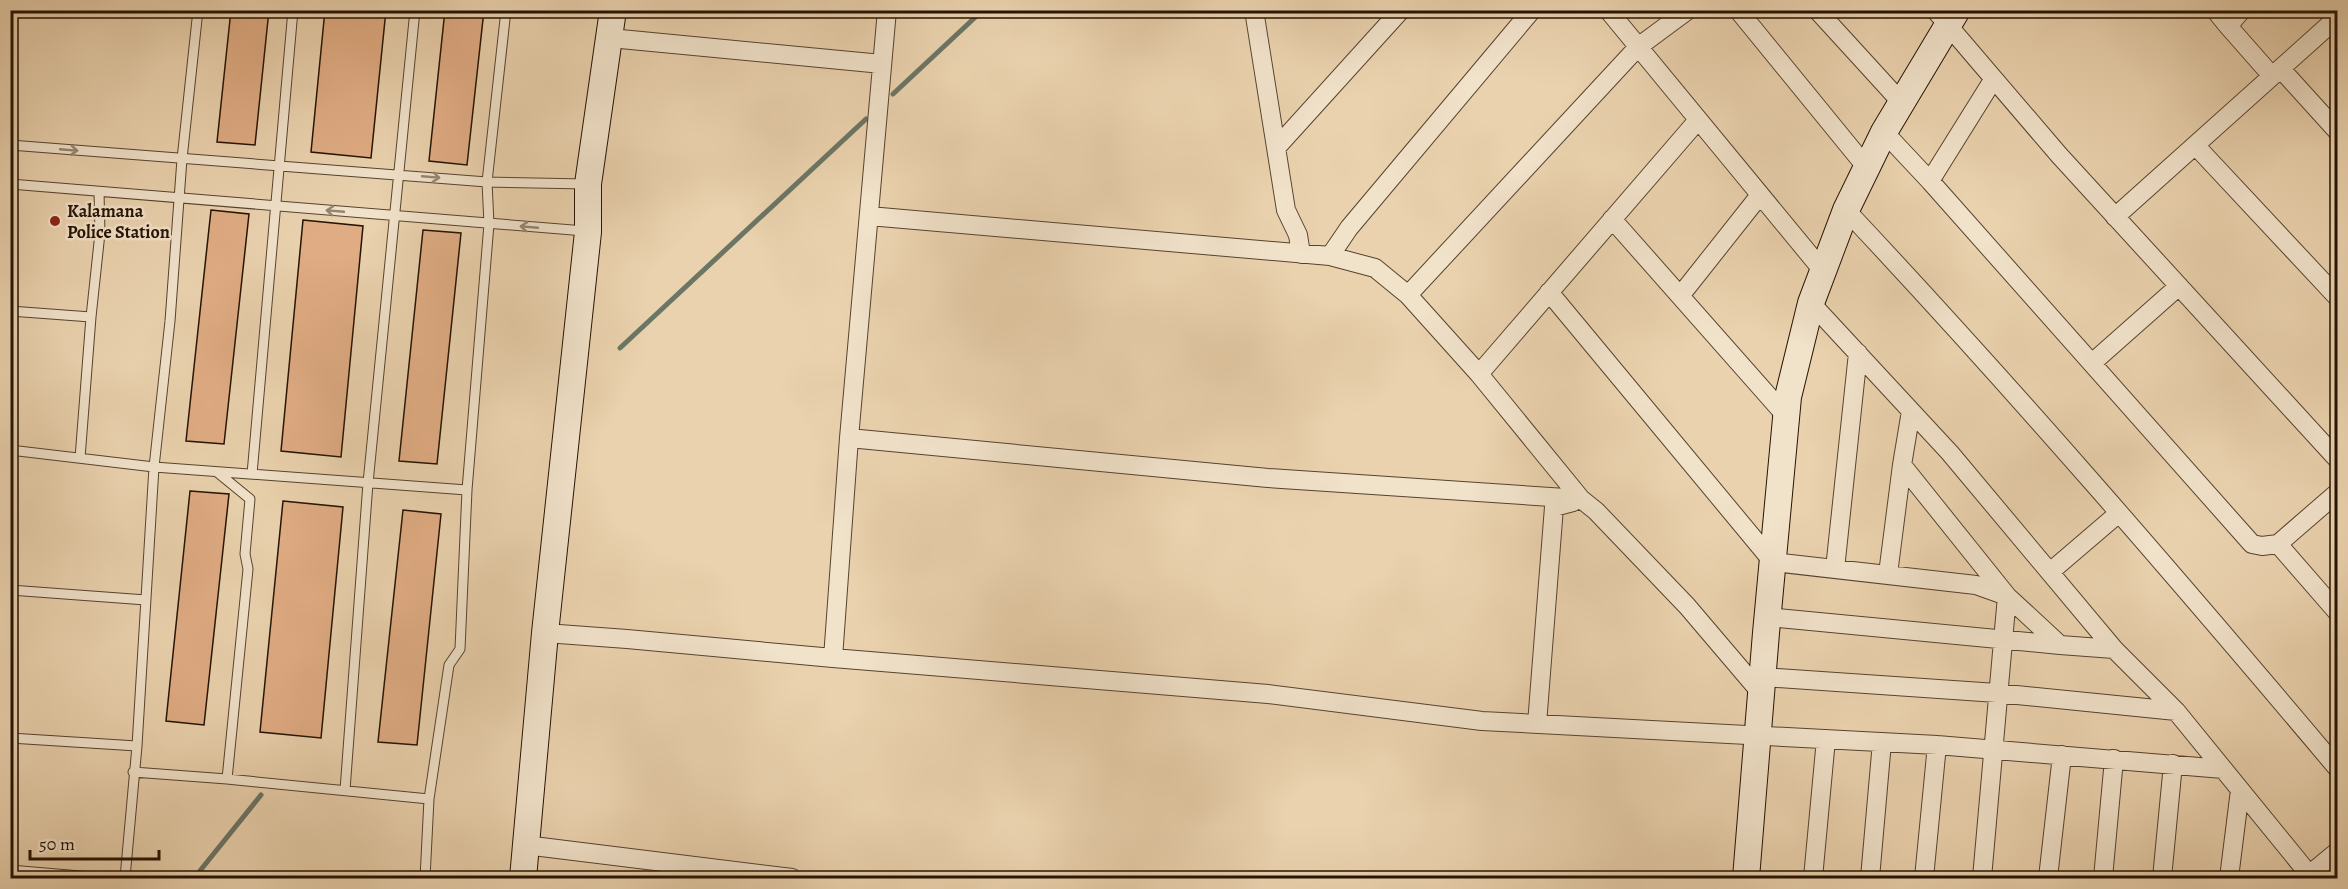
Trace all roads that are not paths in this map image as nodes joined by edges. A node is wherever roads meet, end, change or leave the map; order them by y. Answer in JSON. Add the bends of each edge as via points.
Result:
{"nodes":[{"id":1,"x":198,"y":10,"type":"edge"},
{"id":2,"x":293,"y":10,"type":"edge"},
{"id":3,"x":415,"y":10,"type":"edge"},
{"id":4,"x":506,"y":10,"type":"edge"},
{"id":5,"x":613,"y":10,"type":"edge"},
{"id":6,"x":887,"y":10,"type":"edge"},
{"id":7,"x":1254,"y":10,"type":"edge"},
{"id":8,"x":1532,"y":10,"type":"edge"},
{"id":9,"x":1608,"y":10,"type":"edge"},
{"id":10,"x":1688,"y":10,"type":"edge"},
{"id":11,"x":1738,"y":10,"type":"edge"},
{"id":12,"x":1817,"y":10,"type":"edge"},
{"id":13,"x":2215,"y":10,"type":"edge"},
{"id":14,"x":2242,"y":10,"type":"edge"},
{"id":15,"x":1397,"y":13,"type":"edge"},
{"id":16,"x":1946,"y":16,"type":"edge"},
{"id":17,"x":2337,"y":17,"type":"edge"},
{"id":18,"x":2228,"y":26,"type":"junction"},
{"id":19,"x":610,"y":38,"type":"junction"},
{"id":20,"x":1638,"y":47,"type":"junction"},
{"id":21,"x":882,"y":64,"type":"junction"},
{"id":22,"x":2276,"y":73,"type":"junction"},
{"id":23,"x":1993,"y":80,"type":"junction"},
{"id":24,"x":1901,"y":102,"type":"junction"},
{"id":25,"x":1698,"y":120,"type":"junction"},
{"id":26,"x":1884,"y":132,"type":"junction"},
{"id":27,"x":2337,"y":132,"type":"edge"},
{"id":28,"x":10,"y":145,"type":"edge"},
{"id":29,"x":2195,"y":145,"type":"junction"},
{"id":30,"x":1276,"y":148,"type":"junction"},
{"id":31,"x":182,"y":159,"type":"junction"},
{"id":32,"x":280,"y":166,"type":"junction"},
{"id":33,"x":1867,"y":168,"type":"junction"},
{"id":34,"x":400,"y":174,"type":"junction"},
{"id":35,"x":1930,"y":181,"type":"junction"},
{"id":36,"x":487,"y":182,"type":"junction"},
{"id":37,"x":10,"y":184,"type":"edge"},
{"id":38,"x":588,"y":184,"type":"junction"},
{"id":39,"x":99,"y":192,"type":"junction"},
{"id":40,"x":1760,"y":195,"type":"junction"},
{"id":41,"x":179,"y":198,"type":"junction"},
{"id":42,"x":278,"y":206,"type":"junction"},
{"id":43,"x":1846,"y":210,"type":"junction"},
{"id":44,"x":394,"y":216,"type":"junction"},
{"id":45,"x":869,"y":216,"type":"junction"},
{"id":46,"x":2115,"y":217,"type":"junction"},
{"id":47,"x":1612,"y":219,"type":"junction"},
{"id":48,"x":489,"y":224,"type":"junction"},
{"id":49,"x":588,"y":232,"type":"junction"},
{"id":50,"x":1301,"y":254,"type":"junction"},
{"id":51,"x":1330,"y":256,"type":"junction"},
{"id":52,"x":1823,"y":271,"type":"junction"},
{"id":53,"x":2179,"y":286,"type":"junction"},
{"id":54,"x":1549,"y":292,"type":"junction"},
{"id":55,"x":1408,"y":295,"type":"junction"},
{"id":56,"x":1680,"y":296,"type":"junction"},
{"id":57,"x":2337,"y":298,"type":"edge"},
{"id":58,"x":1811,"y":303,"type":"junction"},
{"id":59,"x":10,"y":311,"type":"edge"},
{"id":60,"x":91,"y":317,"type":"junction"},
{"id":61,"x":1858,"y":353,"type":"junction"},
{"id":62,"x":2092,"y":363,"type":"junction"},
{"id":63,"x":1479,"y":374,"type":"junction"},
{"id":64,"x":1911,"y":411,"type":"junction"},
{"id":65,"x":1786,"y":416,"type":"junction"},
{"id":66,"x":849,"y":438,"type":"junction"},
{"id":67,"x":10,"y":450,"type":"edge"},
{"id":68,"x":80,"y":458,"type":"junction"},
{"id":69,"x":2337,"y":460,"type":"edge"},
{"id":70,"x":1902,"y":465,"type":"junction"},
{"id":71,"x":154,"y":467,"type":"junction"},
{"id":72,"x":217,"y":472,"type":"junction"},
{"id":73,"x":252,"y":474,"type":"junction"},
{"id":74,"x":369,"y":483,"type":"junction"},
{"id":75,"x":467,"y":490,"type":"junction"},
{"id":76,"x":2337,"y":492,"type":"edge"},
{"id":77,"x":1581,"y":500,"type":"junction"},
{"id":78,"x":2119,"y":513,"type":"junction"},
{"id":79,"x":2278,"y":544,"type":"junction"},
{"id":80,"x":1773,"y":562,"type":"junction"},
{"id":81,"x":1835,"y":569,"type":"junction"},
{"id":82,"x":2050,"y":572,"type":"junction"},
{"id":83,"x":1888,"y":574,"type":"junction"},
{"id":84,"x":10,"y":590,"type":"edge"},
{"id":85,"x":2007,"y":596,"type":"junction"},
{"id":86,"x":146,"y":600,"type":"junction"},
{"id":87,"x":2337,"y":613,"type":"edge"},
{"id":88,"x":1768,"y":617,"type":"junction"},
{"id":89,"x":545,"y":633,"type":"junction"},
{"id":90,"x":2004,"y":641,"type":"junction"},
{"id":91,"x":2060,"y":645,"type":"junction"},
{"id":92,"x":2114,"y":649,"type":"junction"},
{"id":93,"x":833,"y":658,"type":"junction"},
{"id":94,"x":1762,"y":685,"type":"junction"},
{"id":95,"x":1997,"y":693,"type":"junction"},
{"id":96,"x":2176,"y":711,"type":"junction"},
{"id":97,"x":1537,"y":724,"type":"junction"},
{"id":98,"x":1758,"y":735,"type":"junction"},
{"id":99,"x":10,"y":738,"type":"edge"},
{"id":100,"x":1826,"y":739,"type":"junction"},
{"id":101,"x":1882,"y":742,"type":"junction"},
{"id":102,"x":137,"y":746,"type":"junction"},
{"id":103,"x":1937,"y":746,"type":"junction"},
{"id":104,"x":1994,"y":749,"type":"junction"},
{"id":105,"x":2062,"y":755,"type":"junction"},
{"id":106,"x":2114,"y":759,"type":"junction"},
{"id":107,"x":2173,"y":764,"type":"junction"},
{"id":108,"x":2223,"y":769,"type":"junction"},
{"id":109,"x":2337,"y":769,"type":"edge"},
{"id":110,"x":133,"y":772,"type":"junction"},
{"id":111,"x":227,"y":779,"type":"junction"},
{"id":112,"x":345,"y":790,"type":"junction"},
{"id":113,"x":2240,"y":790,"type":"junction"},
{"id":114,"x":429,"y":799,"type":"junction"},
{"id":115,"x":525,"y":845,"type":"junction"},
{"id":116,"x":2337,"y":851,"type":"edge"},
{"id":117,"x":10,"y":870,"type":"edge"},
{"id":118,"x":2311,"y":877,"type":"edge"},
{"id":119,"x":104,"y":879,"type":"edge"},
{"id":120,"x":125,"y":879,"type":"edge"},
{"id":121,"x":425,"y":879,"type":"edge"},
{"id":122,"x":523,"y":879,"type":"edge"},
{"id":123,"x":792,"y":879,"type":"edge"},
{"id":124,"x":1746,"y":879,"type":"edge"},
{"id":125,"x":1813,"y":879,"type":"edge"},
{"id":126,"x":1870,"y":879,"type":"edge"},
{"id":127,"x":1924,"y":879,"type":"edge"},
{"id":128,"x":1982,"y":879,"type":"edge"},
{"id":129,"x":2048,"y":879,"type":"edge"},
{"id":130,"x":2103,"y":879,"type":"edge"},
{"id":131,"x":2162,"y":879,"type":"edge"},
{"id":132,"x":2229,"y":879,"type":"edge"}],
"edges":[{"from":1,"to":31,"type":"lane"},
{"from":2,"to":32,"type":"lane"},
{"from":3,"to":34,"type":"lane"},
{"from":4,"to":36,"type":"lane"},
{"from":5,"to":19,"type":"street"},
{"from":6,"to":21,"type":"street"},
{"from":7,"to":30,"type":"street"},
{"from":8,"to":51,"type":"street","via":[[1349,228]]},
{"from":9,"to":20,"type":"street"},
{"from":10,"to":20,"type":"street"},
{"from":11,"to":33,"type":"street"},
{"from":12,"to":24,"type":"street"},
{"from":13,"to":18,"type":"street"},
{"from":14,"to":18,"type":"street"},
{"from":15,"to":30,"type":"street"},
{"from":16,"to":23,"type":"street"},
{"from":16,"to":24,"type":"street"},
{"from":17,"to":22,"type":"street"},
{"from":18,"to":22,"type":"street"},
{"from":19,"to":21,"type":"street"},
{"from":19,"to":38,"type":"street"},
{"from":20,"to":25,"type":"street"},
{"from":20,"to":55,"type":"street"},
{"from":21,"to":45,"type":"street"},
{"from":22,"to":27,"type":"street"},
{"from":22,"to":29,"type":"street"},
{"from":23,"to":35,"type":"street"},
{"from":23,"to":46,"type":"street"},
{"from":24,"to":26,"type":"street"},
{"from":25,"to":40,"type":"street"},
{"from":25,"to":47,"type":"street"},
{"from":26,"to":33,"type":"street"},
{"from":26,"to":35,"type":"street"},
{"from":28,"to":31,"type":"lane","one_way":true},
{"from":29,"to":46,"type":"street"},
{"from":29,"to":57,"type":"street"},
{"from":30,"to":50,"type":"street","via":[[1286,210],[1298,235]]},
{"from":31,"to":32,"type":"lane"},
{"from":31,"to":41,"type":"lane"},
{"from":32,"to":34,"type":"lane"},
{"from":32,"to":42,"type":"lane"},
{"from":33,"to":43,"type":"street"},
{"from":34,"to":36,"type":"lane","one_way":true},
{"from":34,"to":44,"type":"lane"},
{"from":35,"to":62,"type":"street"},
{"from":36,"to":38,"type":"lane"},
{"from":36,"to":48,"type":"lane"},
{"from":37,"to":39,"type":"lane"},
{"from":38,"to":49,"type":"street"},
{"from":39,"to":41,"type":"lane"},
{"from":39,"to":60,"type":"lane","via":[[100,233]]},
{"from":40,"to":52,"type":"street"},
{"from":40,"to":56,"type":"street"},
{"from":41,"to":42,"type":"lane"},
{"from":41,"to":71,"type":"lane"},
{"from":44,"to":42,"type":"lane","one_way":true},
{"from":42,"to":73,"type":"lane"},
{"from":43,"to":52,"type":"street"},
{"from":43,"to":78,"type":"street"},
{"from":44,"to":48,"type":"lane"},
{"from":44,"to":74,"type":"lane"},
{"from":45,"to":50,"type":"street"},
{"from":45,"to":66,"type":"street"},
{"from":46,"to":53,"type":"street"},
{"from":47,"to":54,"type":"street"},
{"from":47,"to":56,"type":"street"},
{"from":49,"to":48,"type":"lane","one_way":true},
{"from":48,"to":75,"type":"lane"},
{"from":49,"to":89,"type":"street"},
{"from":50,"to":51,"type":"street"},
{"from":51,"to":55,"type":"street","via":[[1375,268]]},
{"from":52,"to":58,"type":"street"},
{"from":53,"to":62,"type":"street"},
{"from":53,"to":69,"type":"street"},
{"from":54,"to":63,"type":"street"},
{"from":54,"to":80,"type":"street"},
{"from":55,"to":63,"type":"street"},
{"from":56,"to":65,"type":"street"},
{"from":58,"to":61,"type":"street"},
{"from":58,"to":65,"type":"street"},
{"from":59,"to":60,"type":"lane"},
{"from":60,"to":68,"type":"lane"},
{"from":61,"to":64,"type":"street"},
{"from":61,"to":81,"type":"street"},
{"from":62,"to":79,"type":"street","via":[[2252,544]]},
{"from":63,"to":77,"type":"street"},
{"from":64,"to":70,"type":"street"},
{"from":64,"to":82,"type":"street"},
{"from":65,"to":80,"type":"street"},
{"from":66,"to":77,"type":"street","via":[[1268,478]]},
{"from":66,"to":93,"type":"street"},
{"from":67,"to":68,"type":"lane"},
{"from":68,"to":71,"type":"lane"},
{"from":70,"to":83,"type":"street"},
{"from":70,"to":85,"type":"street"},
{"from":71,"to":72,"type":"lane"},
{"from":71,"to":86,"type":"lane"},
{"from":72,"to":73,"type":"lane"},
{"from":72,"to":111,"type":"lane","via":[[250,499],[245,554],[248,569]]},
{"from":73,"to":74,"type":"lane"},
{"from":74,"to":75,"type":"lane"},
{"from":74,"to":112,"type":"lane"},
{"from":75,"to":114,"type":"lane","via":[[460,648],[449,665]]},
{"from":76,"to":79,"type":"street"},
{"from":77,"to":94,"type":"street","via":[[1596,511]]},
{"from":77,"to":97,"type":"street","via":[[1554,507]]},
{"from":78,"to":82,"type":"street"},
{"from":78,"to":109,"type":"street"},
{"from":79,"to":87,"type":"street"},
{"from":80,"to":81,"type":"street"},
{"from":80,"to":88,"type":"street"},
{"from":81,"to":83,"type":"street"},
{"from":82,"to":92,"type":"street"},
{"from":83,"to":85,"type":"street","via":[[1976,585]]},
{"from":84,"to":86,"type":"lane"},
{"from":85,"to":90,"type":"street"},
{"from":85,"to":91,"type":"street"},
{"from":86,"to":102,"type":"lane"},
{"from":88,"to":90,"type":"street"},
{"from":88,"to":94,"type":"street"},
{"from":89,"to":93,"type":"street"},
{"from":89,"to":115,"type":"street"},
{"from":90,"to":91,"type":"street"},
{"from":90,"to":95,"type":"street"},
{"from":91,"to":92,"type":"street"},
{"from":92,"to":96,"type":"street"},
{"from":93,"to":97,"type":"street","via":[[1268,694],[1482,721]]},
{"from":94,"to":95,"type":"street"},
{"from":94,"to":98,"type":"street"},
{"from":95,"to":96,"type":"street"},
{"from":95,"to":104,"type":"street"},
{"from":96,"to":108,"type":"street"},
{"from":97,"to":98,"type":"street"},
{"from":98,"to":100,"type":"street"},
{"from":98,"to":124,"type":"street"},
{"from":99,"to":102,"type":"lane"},
{"from":100,"to":101,"type":"street"},
{"from":100,"to":125,"type":"street"},
{"from":101,"to":103,"type":"street"},
{"from":101,"to":126,"type":"street"},
{"from":102,"to":110,"type":"lane"},
{"from":103,"to":104,"type":"street"},
{"from":103,"to":127,"type":"street"},
{"from":104,"to":105,"type":"street"},
{"from":104,"to":128,"type":"street"},
{"from":105,"to":106,"type":"street"},
{"from":105,"to":129,"type":"street"},
{"from":106,"to":107,"type":"street"},
{"from":106,"to":130,"type":"street"},
{"from":107,"to":108,"type":"street"},
{"from":107,"to":131,"type":"street"},
{"from":108,"to":113,"type":"street"},
{"from":110,"to":111,"type":"lane"},
{"from":110,"to":120,"type":"lane"},
{"from":111,"to":112,"type":"lane"},
{"from":112,"to":114,"type":"lane"},
{"from":113,"to":118,"type":"street"},
{"from":113,"to":132,"type":"street"},
{"from":114,"to":121,"type":"lane"},
{"from":115,"to":122,"type":"street"},
{"from":115,"to":123,"type":"street"},
{"from":116,"to":118,"type":"street"},
{"from":117,"to":119,"type":"lane"}]}
